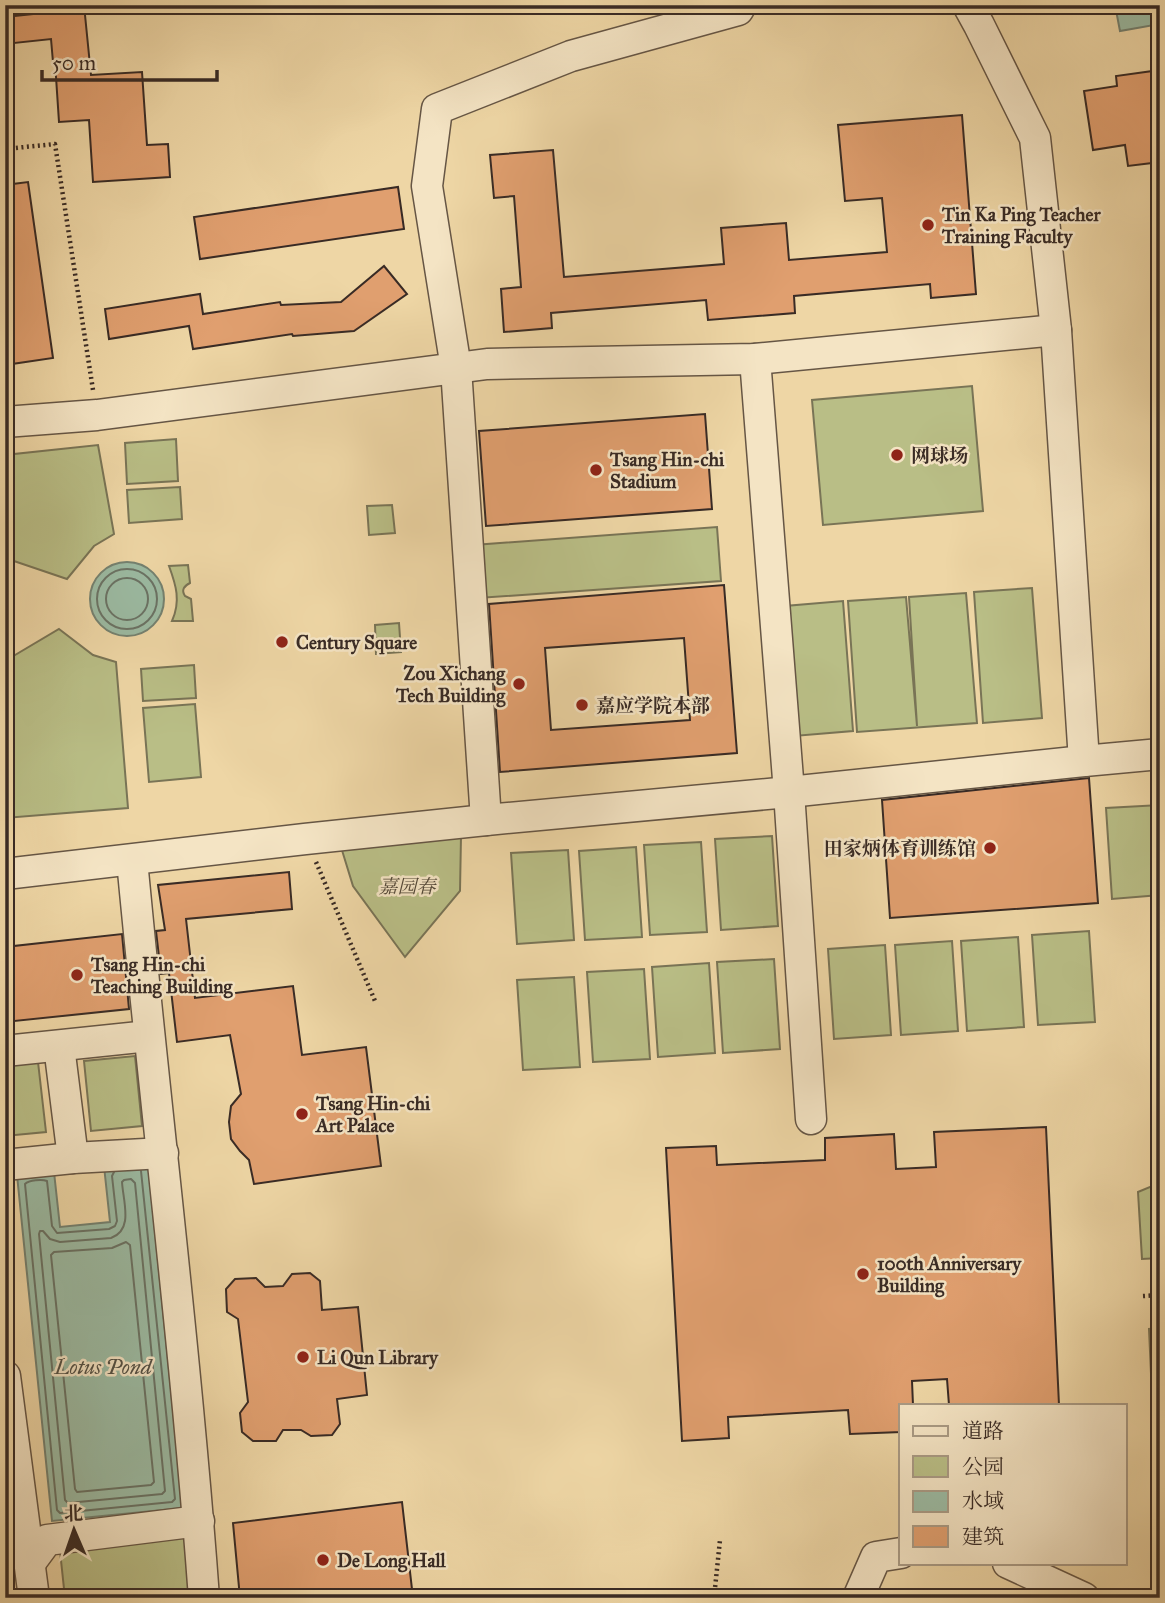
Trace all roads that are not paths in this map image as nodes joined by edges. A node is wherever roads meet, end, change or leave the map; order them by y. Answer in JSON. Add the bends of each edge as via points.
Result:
{"nodes":[{"id":1,"x":741,"y":5,"type":"edge"},
{"id":2,"x":968,"y":5,"type":"edge"},
{"id":3,"x":1056,"y":330,"type":"junction"},
{"id":4,"x":755,"y":359,"type":"junction"},
{"id":5,"x":456,"y":368,"type":"junction"},
{"id":6,"x":5,"y":422,"type":"edge"},
{"id":7,"x":1160,"y":754,"type":"edge"},
{"id":8,"x":1084,"y":761,"type":"junction"},
{"id":9,"x":789,"y":792,"type":"junction"},
{"id":10,"x":486,"y":820,"type":"junction"},
{"id":11,"x":132,"y":860,"type":"junction"},
{"id":12,"x":5,"y":874,"type":"edge"},
{"id":13,"x":149,"y":1036,"type":"junction"},
{"id":14,"x":59,"y":1046,"type":"junction"},
{"id":15,"x":5,"y":1051,"type":"edge"},
{"id":16,"x":811,"y":1119,"type":"dead end"},
{"id":17,"x":163,"y":1153,"type":"junction"},
{"id":18,"x":73,"y":1158,"type":"junction"},
{"id":19,"x":5,"y":1165,"type":"edge"},
{"id":20,"x":5,"y":1376,"type":"edge"},
{"id":21,"x":199,"y":1521,"type":"junction"},
{"id":22,"x":899,"y":1553,"type":"edge"},
{"id":23,"x":30,"y":1563,"type":"junction"},
{"id":24,"x":1010,"y":1564,"type":"edge"},
{"id":25,"x":34,"y":1598,"type":"edge"},
{"id":26,"x":204,"y":1598,"type":"edge"},
{"id":27,"x":858,"y":1598,"type":"edge"},
{"id":28,"x":1084,"y":1598,"type":"edge"}],
"edges":[{"from":1,"to":5,"type":"street","via":[[738,10],[571,57],[437,109],[427,186]]},
{"from":2,"to":3,"type":"street","via":[[1035,138]]},
{"from":3,"to":4,"type":"street"},
{"from":3,"to":8,"type":"street"},
{"from":4,"to":5,"type":"street"},
{"from":4,"to":9,"type":"street"},
{"from":5,"to":6,"type":"street","via":[[97,415]]},
{"from":5,"to":10,"type":"street"},
{"from":7,"to":8,"type":"street"},
{"from":8,"to":9,"type":"street"},
{"from":9,"to":10,"type":"street"},
{"from":9,"to":16,"type":"street"},
{"from":10,"to":11,"type":"street"},
{"from":11,"to":12,"type":"street"},
{"from":11,"to":13,"type":"street"},
{"from":13,"to":14,"type":"street"},
{"from":13,"to":17,"type":"street"},
{"from":14,"to":15,"type":"street"},
{"from":14,"to":18,"type":"street"},
{"from":17,"to":18,"type":"street"},
{"from":17,"to":21,"type":"street"},
{"from":18,"to":19,"type":"street"},
{"from":20,"to":23,"type":"street"},
{"from":21,"to":23,"type":"street","via":[[47,1539]]},
{"from":21,"to":26,"type":"street"},
{"from":22,"to":27,"type":"street","via":[[876,1557]]},
{"from":23,"to":25,"type":"street"},
{"from":24,"to":28,"type":"street"}]}
